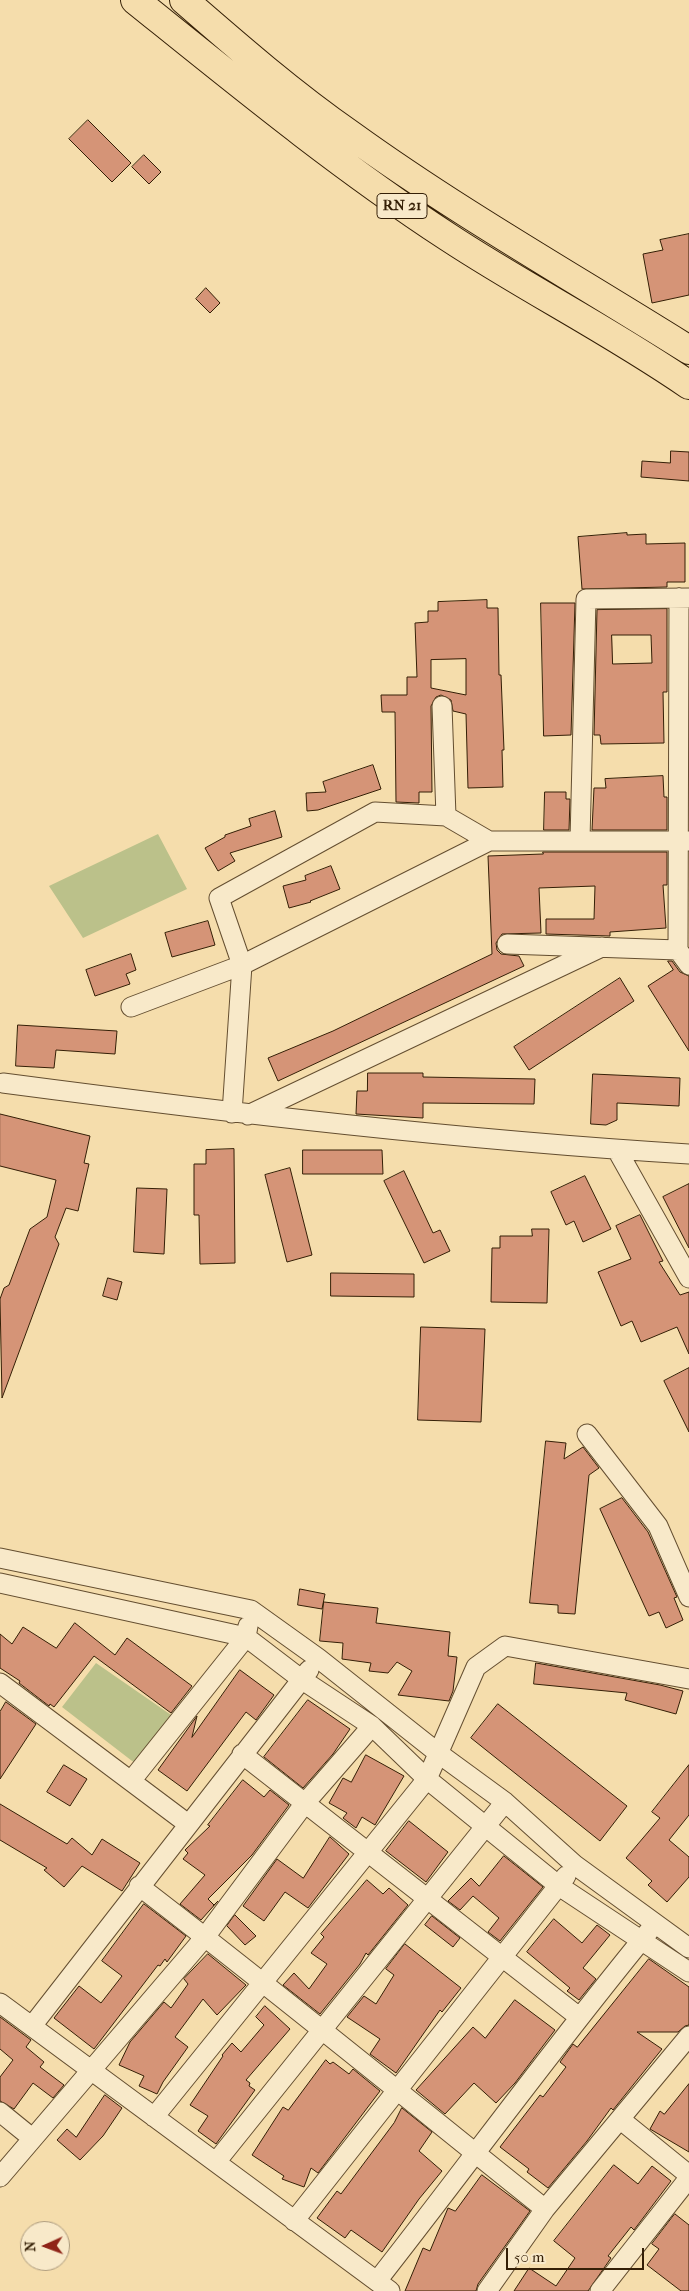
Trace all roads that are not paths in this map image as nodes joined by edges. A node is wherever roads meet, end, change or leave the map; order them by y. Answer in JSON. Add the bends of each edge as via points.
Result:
{"nodes":[{"id":1,"x":135,"y":0,"type":"edge"},
{"id":2,"x":184,"y":0,"type":"edge"},
{"id":3,"x":689,"y":350,"type":"edge"},
{"id":4,"x":689,"y":385,"type":"edge"},
{"id":5,"x":684,"y":598,"type":"edge"},
{"id":6,"x":442,"y":706,"type":"dead end"},
{"id":7,"x":446,"y":816,"type":"junction"},
{"id":8,"x":580,"y":840,"type":"junction"},
{"id":9,"x":489,"y":841,"type":"junction"},
{"id":10,"x":684,"y":841,"type":"edge"},
{"id":11,"x":507,"y":944,"type":"dead end"},
{"id":12,"x":602,"y":947,"type":"junction"},
{"id":13,"x":678,"y":950,"type":"junction"},
{"id":14,"x":242,"y":965,"type":"junction"},
{"id":15,"x":689,"y":965,"type":"edge"},
{"id":16,"x":131,"y":1007,"type":"dead end"},
{"id":17,"x":3,"y":1083,"type":"dead end"},
{"id":18,"x":240,"y":1114,"type":"junction"},
{"id":19,"x":617,"y":1150,"type":"junction"},
{"id":20,"x":689,"y":1154,"type":"edge"},
{"id":21,"x":689,"y":1278,"type":"edge"},
{"id":22,"x":587,"y":1434,"type":"dead end"},
{"id":23,"x":0,"y":1558,"type":"edge"},
{"id":24,"x":0,"y":1583,"type":"edge"},
{"id":25,"x":689,"y":1598,"type":"edge"},
{"id":26,"x":250,"y":1610,"type":"junction"},
{"id":27,"x":246,"y":1637,"type":"junction"},
{"id":28,"x":318,"y":1658,"type":"junction"},
{"id":29,"x":301,"y":1679,"type":"junction"},
{"id":30,"x":689,"y":1679,"type":"edge"},
{"id":31,"x":0,"y":1683,"type":"edge"},
{"id":32,"x":372,"y":1726,"type":"junction"},
{"id":33,"x":438,"y":1753,"type":"junction"},
{"id":34,"x":242,"y":1754,"type":"junction"},
{"id":35,"x":427,"y":1778,"type":"junction"},
{"id":36,"x":132,"y":1782,"type":"junction"},
{"id":37,"x":504,"y":1802,"type":"junction"},
{"id":38,"x":305,"y":1803,"type":"junction"},
{"id":39,"x":188,"y":1824,"type":"junction"},
{"id":40,"x":485,"y":1826,"type":"junction"},
{"id":41,"x":368,"y":1852,"type":"junction"},
{"id":42,"x":575,"y":1865,"type":"junction"},
{"id":43,"x":139,"y":1886,"type":"junction"},
{"id":44,"x":559,"y":1886,"type":"junction"},
{"id":45,"x":426,"y":1899,"type":"junction"},
{"id":46,"x":654,"y":1924,"type":"junction"},
{"id":47,"x":205,"y":1937,"type":"junction"},
{"id":48,"x":641,"y":1940,"type":"junction"},
{"id":49,"x":689,"y":1948,"type":"edge"},
{"id":50,"x":502,"y":1958,"type":"junction"},
{"id":51,"x":689,"y":1972,"type":"edge"},
{"id":52,"x":263,"y":1982,"type":"junction"},
{"id":53,"x":0,"y":2003,"type":"edge"},
{"id":54,"x":579,"y":2017,"type":"junction"},
{"id":55,"x":32,"y":2026,"type":"junction"},
{"id":56,"x":321,"y":2030,"type":"junction"},
{"id":57,"x":689,"y":2036,"type":"edge"},
{"id":58,"x":91,"y":2070,"type":"junction"},
{"id":59,"x":397,"y":2091,"type":"junction"},
{"id":60,"x":0,"y":2112,"type":"edge"},
{"id":61,"x":154,"y":2117,"type":"junction"},
{"id":62,"x":620,"y":2120,"type":"junction"},
{"id":63,"x":32,"y":2138,"type":"junction"},
{"id":64,"x":476,"y":2154,"type":"junction"},
{"id":65,"x":216,"y":2162,"type":"junction"},
{"id":66,"x":689,"y":2177,"type":"edge"},
{"id":67,"x":0,"y":2178,"type":"edge"},
{"id":68,"x":545,"y":2209,"type":"junction"},
{"id":69,"x":294,"y":2220,"type":"junction"},
{"id":70,"x":383,"y":2286,"type":"edge"},
{"id":71,"x":487,"y":2291,"type":"edge"},
{"id":72,"x":600,"y":2291,"type":"edge"}],
"edges":[{"from":1,"to":4,"type":"main road","number":"RN 21","via":[[307,138],[382,193],[450,238],[639,350]]},
{"from":2,"to":3,"type":"main road","number":"RN 21","via":[[269,73],[358,140],[443,197]]},
{"from":5,"to":8,"type":"street","via":[[586,599]]},
{"from":5,"to":10,"type":"street"},
{"from":6,"to":7,"type":"street"},
{"from":7,"to":9,"type":"street"},
{"from":7,"to":14,"type":"street","via":[[375,812],[219,898]]},
{"from":8,"to":9,"type":"street"},
{"from":8,"to":10,"type":"street"},
{"from":9,"to":14,"type":"street"},
{"from":10,"to":13,"type":"street"},
{"from":11,"to":12,"type":"street"},
{"from":12,"to":13,"type":"street"},
{"from":12,"to":18,"type":"street"},
{"from":13,"to":15,"type":"street"},
{"from":14,"to":16,"type":"street"},
{"from":14,"to":18,"type":"street"},
{"from":17,"to":18,"type":"street"},
{"from":18,"to":19,"type":"street"},
{"from":19,"to":20,"type":"street"},
{"from":19,"to":21,"type":"street"},
{"from":22,"to":25,"type":"street","via":[[658,1526]]},
{"from":23,"to":26,"type":"street"},
{"from":24,"to":27,"type":"street"},
{"from":26,"to":27,"type":"street"},
{"from":26,"to":28,"type":"street"},
{"from":27,"to":29,"type":"street"},
{"from":27,"to":36,"type":"street"},
{"from":28,"to":29,"type":"street"},
{"from":28,"to":33,"type":"street"},
{"from":29,"to":32,"type":"street"},
{"from":29,"to":34,"type":"street"},
{"from":30,"to":33,"type":"street","via":[[506,1646],[476,1667]]},
{"from":31,"to":36,"type":"street"},
{"from":32,"to":35,"type":"street"},
{"from":32,"to":38,"type":"street"},
{"from":33,"to":35,"type":"street"},
{"from":33,"to":37,"type":"street"},
{"from":34,"to":38,"type":"street"},
{"from":34,"to":39,"type":"street"},
{"from":35,"to":40,"type":"street"},
{"from":35,"to":41,"type":"street"},
{"from":36,"to":39,"type":"street"},
{"from":37,"to":40,"type":"street"},
{"from":37,"to":42,"type":"street"},
{"from":38,"to":41,"type":"street"},
{"from":38,"to":47,"type":"street"},
{"from":39,"to":43,"type":"street"},
{"from":40,"to":44,"type":"street"},
{"from":40,"to":45,"type":"street"},
{"from":41,"to":45,"type":"street"},
{"from":41,"to":52,"type":"street"},
{"from":42,"to":44,"type":"street"},
{"from":42,"to":46,"type":"street"},
{"from":43,"to":47,"type":"street"},
{"from":43,"to":55,"type":"street"},
{"from":44,"to":48,"type":"street"},
{"from":44,"to":50,"type":"street"},
{"from":45,"to":50,"type":"street"},
{"from":45,"to":56,"type":"street"},
{"from":46,"to":48,"type":"street"},
{"from":46,"to":49,"type":"street"},
{"from":47,"to":52,"type":"street"},
{"from":47,"to":58,"type":"street"},
{"from":48,"to":51,"type":"street"},
{"from":48,"to":54,"type":"street"},
{"from":50,"to":54,"type":"street"},
{"from":50,"to":59,"type":"street"},
{"from":52,"to":56,"type":"street"},
{"from":52,"to":61,"type":"street"},
{"from":53,"to":55,"type":"street"},
{"from":54,"to":64,"type":"street"},
{"from":55,"to":58,"type":"street"},
{"from":56,"to":59,"type":"street"},
{"from":56,"to":65,"type":"street"},
{"from":57,"to":62,"type":"street"},
{"from":58,"to":61,"type":"street"},
{"from":58,"to":63,"type":"street"},
{"from":59,"to":64,"type":"street"},
{"from":59,"to":69,"type":"street"},
{"from":60,"to":63,"type":"street"},
{"from":61,"to":65,"type":"street"},
{"from":62,"to":66,"type":"street"},
{"from":62,"to":68,"type":"street"},
{"from":63,"to":67,"type":"street"},
{"from":64,"to":68,"type":"street"},
{"from":64,"to":70,"type":"street"},
{"from":65,"to":69,"type":"street"},
{"from":66,"to":72,"type":"street"},
{"from":68,"to":71,"type":"street"},
{"from":69,"to":70,"type":"street"}]}
